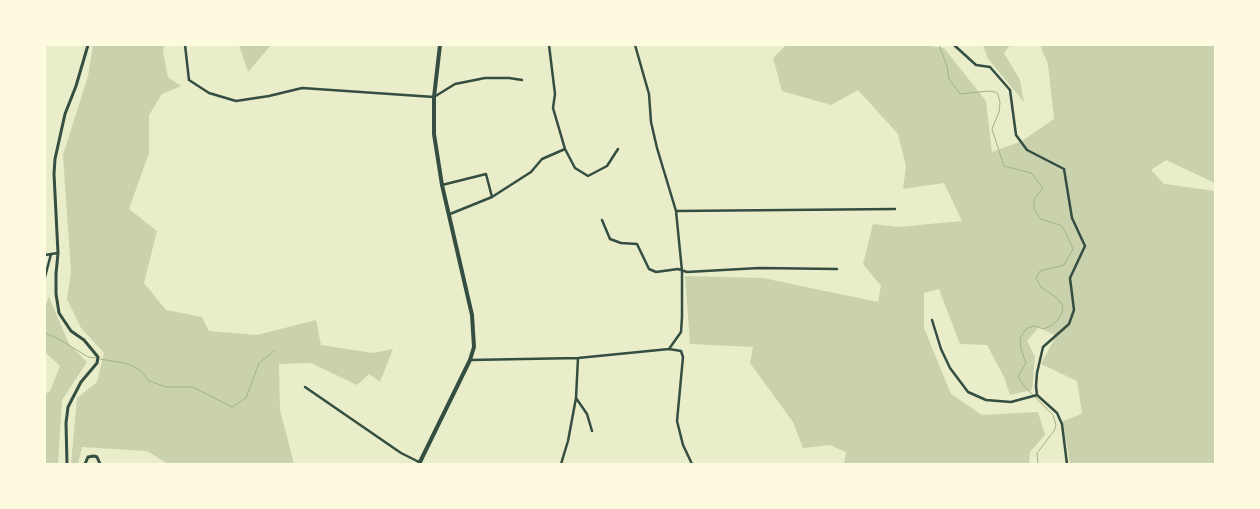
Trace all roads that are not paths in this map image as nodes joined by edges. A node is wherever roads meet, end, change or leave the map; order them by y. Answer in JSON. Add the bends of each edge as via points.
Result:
{"nodes":[{"id":1,"x":88,"y":45,"type":"edge"},
{"id":2,"x":185,"y":45,"type":"edge"},
{"id":3,"x":440,"y":45,"type":"edge"},
{"id":4,"x":549,"y":45,"type":"edge"},
{"id":5,"x":635,"y":45,"type":"edge"},
{"id":6,"x":954,"y":45,"type":"edge"},
{"id":7,"x":522,"y":80,"type":"dead end"},
{"id":8,"x":434,"y":97,"type":"junction"},
{"id":9,"x":565,"y":149,"type":"junction"},
{"id":10,"x":618,"y":149,"type":"dead end"},
{"id":11,"x":442,"y":185,"type":"junction"},
{"id":12,"x":492,"y":197,"type":"junction"},
{"id":13,"x":895,"y":209,"type":"dead end"},
{"id":14,"x":676,"y":211,"type":"junction"},
{"id":15,"x":450,"y":214,"type":"junction"},
{"id":16,"x":602,"y":220,"type":"dead end"},
{"id":17,"x":58,"y":253,"type":"junction"},
{"id":18,"x":45,"y":254,"type":"edge"},
{"id":19,"x":51,"y":254,"type":"junction"},
{"id":20,"x":836,"y":269,"type":"dead end"},
{"id":21,"x":682,"y":271,"type":"junction"},
{"id":22,"x":45,"y":277,"type":"edge"},
{"id":23,"x":932,"y":320,"type":"dead end"},
{"id":24,"x":669,"y":349,"type":"junction"},
{"id":25,"x":578,"y":358,"type":"junction"},
{"id":26,"x":470,"y":360,"type":"junction"},
{"id":27,"x":305,"y":388,"type":"dead end"},
{"id":28,"x":1037,"y":395,"type":"junction"},
{"id":29,"x":576,"y":398,"type":"junction"},
{"id":30,"x":592,"y":431,"type":"dead end"},
{"id":31,"x":419,"y":463,"type":"edge"},
{"id":32,"x":67,"y":464,"type":"edge"},
{"id":33,"x":85,"y":464,"type":"edge"},
{"id":34,"x":100,"y":464,"type":"edge"},
{"id":35,"x":561,"y":464,"type":"edge"},
{"id":36,"x":692,"y":464,"type":"edge"},
{"id":37,"x":1068,"y":464,"type":"edge"}],
"edges":[{"from":1,"to":17,"type":"street","via":[[65,114],[55,159]]},
{"from":2,"to":8,"type":"street","via":[[189,80],[209,93],[236,101],[302,88]]},
{"from":3,"to":8,"type":"main road"},
{"from":4,"to":9,"type":"street","via":[[555,94],[553,108]]},
{"from":5,"to":14,"type":"street","via":[[649,94],[657,148]]},
{"from":6,"to":28,"type":"street","via":[[976,65],[990,68],[1010,90],[1016,135],[1027,150],[1064,169],[1072,218],[1085,246],[1070,278],[1074,310],[1069,324],[1043,347],[1037,373]]},
{"from":7,"to":8,"type":"street","via":[[485,78],[455,84]]},
{"from":8,"to":11,"type":"main road","via":[[434,134]]},
{"from":9,"to":10,"type":"street","via":[[575,168],[588,176],[607,166]]},
{"from":9,"to":12,"type":"street","via":[[542,159],[531,172]]},
{"from":11,"to":12,"type":"street","via":[[486,174]]},
{"from":11,"to":15,"type":"main road"},
{"from":12,"to":15,"type":"street"},
{"from":13,"to":14,"type":"street"},
{"from":14,"to":21,"type":"street"},
{"from":15,"to":26,"type":"main road","via":[[472,315],[474,348]]},
{"from":16,"to":21,"type":"street","via":[[610,239],[621,244],[637,244],[649,269],[656,272]]},
{"from":17,"to":19,"type":"street"},
{"from":17,"to":32,"type":"street","via":[[56,294],[59,313],[71,331],[84,340],[98,357],[68,407]]},
{"from":18,"to":19,"type":"street"},
{"from":19,"to":22,"type":"street"},
{"from":20,"to":21,"type":"street"},
{"from":21,"to":24,"type":"street","via":[[681,332]]},
{"from":23,"to":28,"type":"street","via":[[947,362],[968,392],[986,400],[1010,402]]},
{"from":24,"to":25,"type":"street"},
{"from":24,"to":36,"type":"street","via":[[681,351],[683,357],[677,421]]},
{"from":25,"to":26,"type":"street"},
{"from":25,"to":29,"type":"street"},
{"from":26,"to":31,"type":"main road"},
{"from":27,"to":31,"type":"street"},
{"from":28,"to":37,"type":"street","via":[[1057,413],[1062,424]]},
{"from":29,"to":30,"type":"street","via":[[587,414]]},
{"from":29,"to":35,"type":"street"},
{"from":33,"to":34,"type":"street","via":[[88,457],[94,456]]}]}
